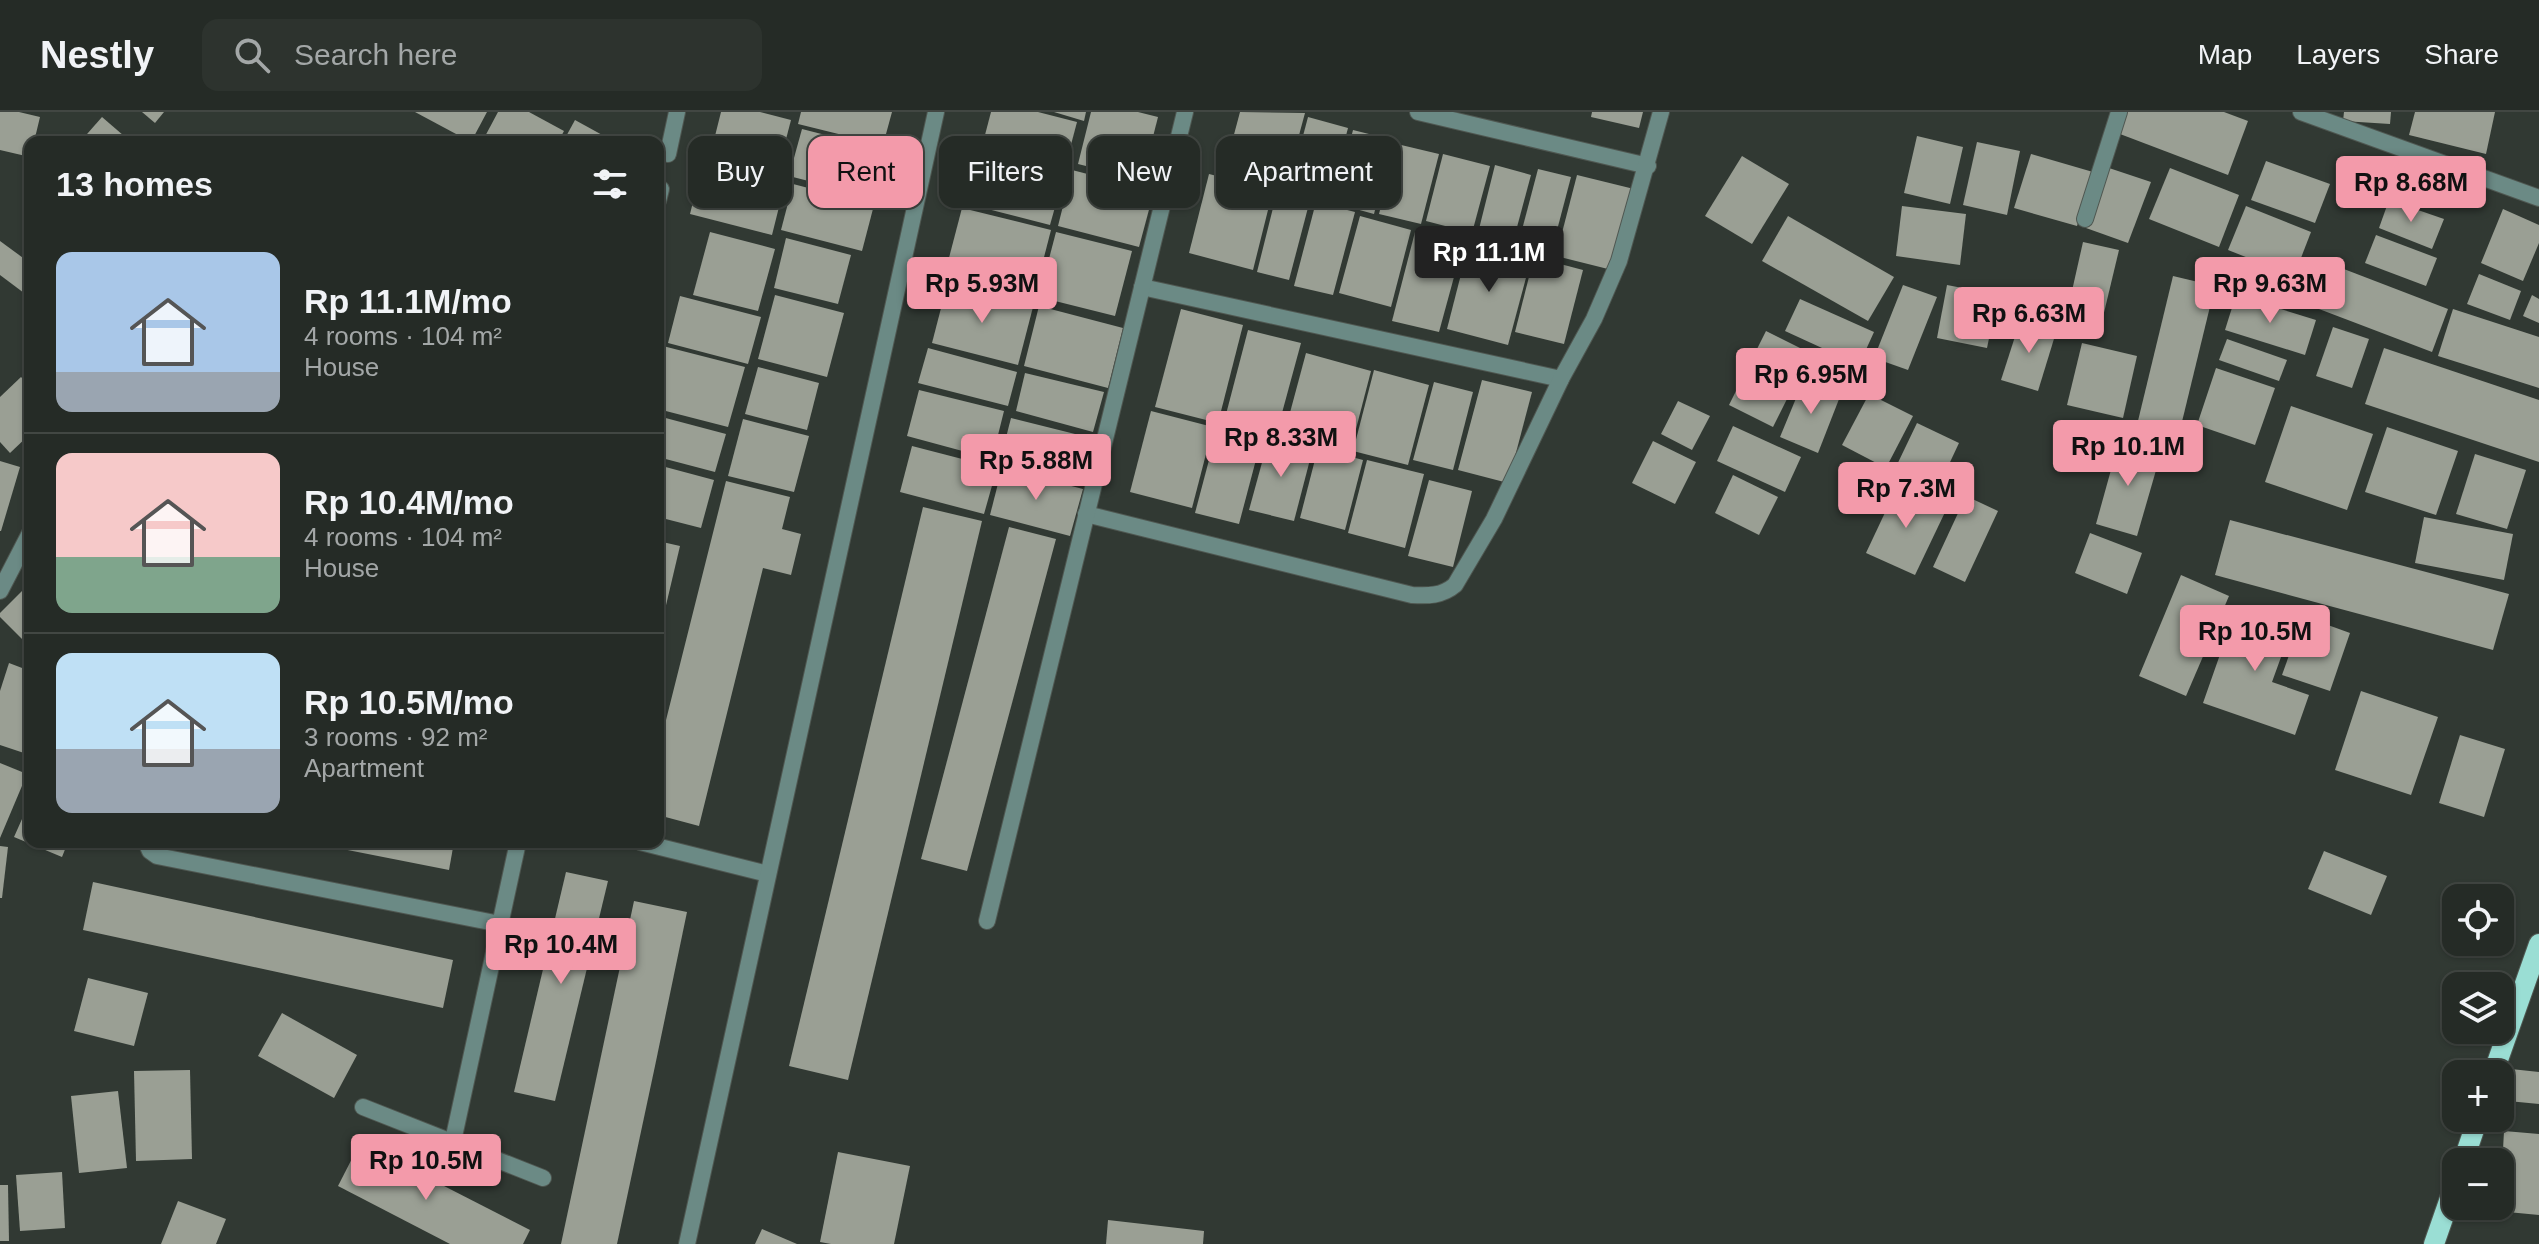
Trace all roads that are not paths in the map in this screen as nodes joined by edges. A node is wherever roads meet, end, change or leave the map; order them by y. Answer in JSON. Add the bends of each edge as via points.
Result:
{"nodes":[{"id":1,"x":677,"y":112,"type":"edge"},
{"id":2,"x":936,"y":112,"type":"edge"},
{"id":3,"x":1185,"y":112,"type":"edge"},
{"id":4,"x":1418,"y":112,"type":"edge"},
{"id":5,"x":1661,"y":112,"type":"edge"},
{"id":6,"x":2119,"y":112,"type":"edge"},
{"id":7,"x":2301,"y":112,"type":"edge"},
{"id":8,"x":668,"y":154,"type":"dead end"},
{"id":9,"x":1648,"y":166,"type":"junction"},
{"id":10,"x":2539,"y":198,"type":"edge"},
{"id":11,"x":2085,"y":219,"type":"dead end"},
{"id":12,"x":1142,"y":287,"type":"junction"},
{"id":13,"x":1561,"y":379,"type":"junction"},
{"id":14,"x":1086,"y":514,"type":"junction"},
{"id":15,"x":24,"y":545,"type":"edge"},
{"id":16,"x":0,"y":591,"type":"edge"},
{"id":17,"x":149,"y":848,"type":"edge"},
{"id":18,"x":517,"y":848,"type":"edge"},
{"id":19,"x":664,"y":848,"type":"edge"},
{"id":20,"x":768,"y":874,"type":"junction"},
{"id":21,"x":987,"y":921,"type":"dead end"},
{"id":22,"x":500,"y":924,"type":"junction"},
{"id":23,"x":2539,"y":944,"type":"edge"},
{"id":24,"x":2498,"y":1060,"type":"edge"},
{"id":25,"x":363,"y":1107,"type":"dead end"},
{"id":26,"x":453,"y":1141,"type":"junction"},
{"id":27,"x":543,"y":1178,"type":"dead end"},
{"id":28,"x":2442,"y":1220,"type":"edge"},
{"id":29,"x":687,"y":1244,"type":"edge"},
{"id":30,"x":2434,"y":1244,"type":"edge"}],
"edges":[{"from":1,"to":8,"type":"street"},
{"from":2,"to":20,"type":"street"},
{"from":3,"to":12,"type":"street"},
{"from":4,"to":9,"type":"street"},
{"from":5,"to":9,"type":"street"},
{"from":6,"to":11,"type":"street"},
{"from":7,"to":10,"type":"street"},
{"from":9,"to":13,"type":"street","via":[[1619,261]]},
{"from":12,"to":13,"type":"street"},
{"from":12,"to":14,"type":"street"},
{"from":13,"to":14,"type":"street","via":[[1494,519],[1455,585],[1444,592],[1412,595]]},
{"from":14,"to":21,"type":"street"},
{"from":15,"to":16,"type":"street"},
{"from":17,"to":22,"type":"street","via":[[157,856]]},
{"from":18,"to":22,"type":"street"},
{"from":19,"to":20,"type":"street"},
{"from":20,"to":29,"type":"street"},
{"from":22,"to":26,"type":"street"},
{"from":23,"to":24,"type":"main road"},
{"from":25,"to":26,"type":"street"},
{"from":26,"to":27,"type":"street"},
{"from":28,"to":30,"type":"main road"}]}
